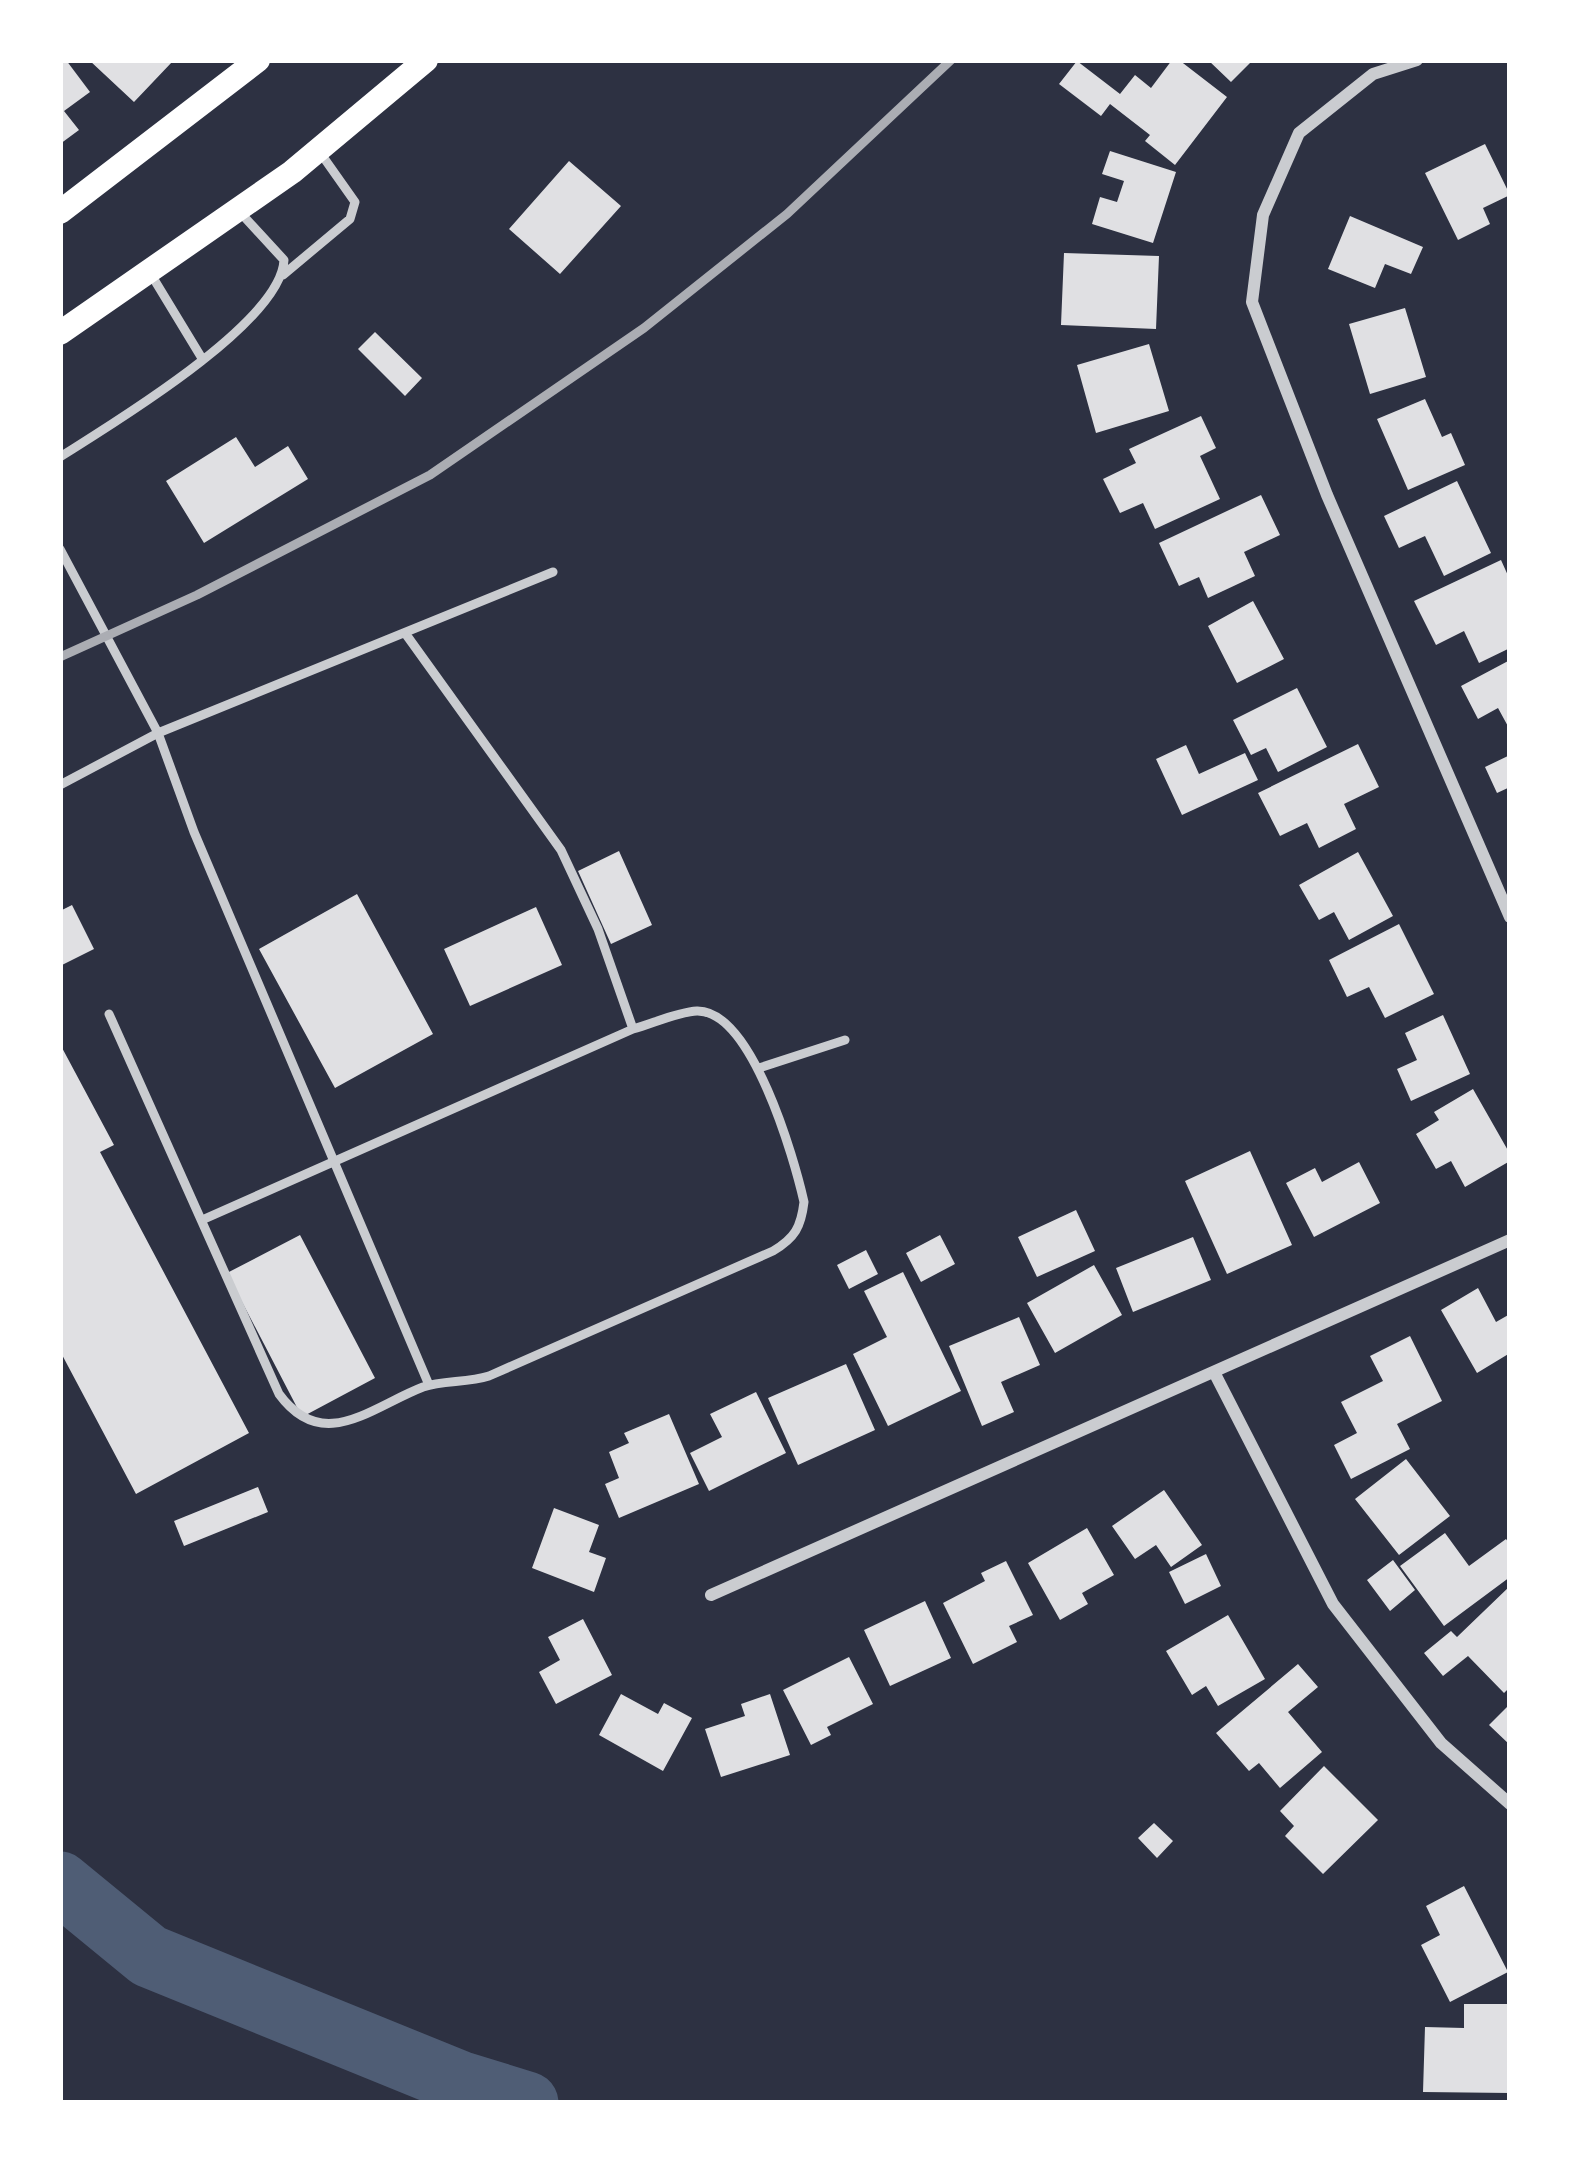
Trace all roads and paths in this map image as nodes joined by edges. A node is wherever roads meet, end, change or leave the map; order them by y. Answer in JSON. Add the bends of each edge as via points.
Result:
{"nodes":[{"id":1,"x":258,"y":60,"type":"edge"},
{"id":2,"x":426,"y":60,"type":"edge"},
{"id":3,"x":1417,"y":60,"type":"edge"},
{"id":4,"x":318,"y":150,"type":"junction"},
{"id":5,"x":238,"y":210,"type":"junction"},
{"id":6,"x":60,"y":212,"type":"edge"},
{"id":7,"x":149,"y":271,"type":"junction"},
{"id":8,"x":283,"y":275,"type":"junction"},
{"id":9,"x":60,"y":333,"type":"edge"},
{"id":10,"x":203,"y":360,"type":"junction"},
{"id":11,"x":60,"y":457,"type":"edge"},
{"id":12,"x":60,"y":549,"type":"edge"},
{"id":13,"x":553,"y":572,"type":"dead end"},
{"id":14,"x":405,"y":633,"type":"junction"},
{"id":15,"x":158,"y":733,"type":"junction"},
{"id":16,"x":60,"y":785,"type":"edge"},
{"id":17,"x":1510,"y":917,"type":"edge"},
{"id":18,"x":109,"y":1014,"type":"dead end"},
{"id":19,"x":633,"y":1029,"type":"junction"},
{"id":20,"x":845,"y":1040,"type":"dead end"},
{"id":21,"x":759,"y":1068,"type":"junction"},
{"id":22,"x":335,"y":1162,"type":"junction"},
{"id":23,"x":202,"y":1220,"type":"junction"},
{"id":24,"x":1510,"y":1240,"type":"edge"},
{"id":25,"x":1214,"y":1372,"type":"junction"},
{"id":26,"x":429,"y":1385,"type":"junction"},
{"id":27,"x":711,"y":1595,"type":"dead end"},
{"id":28,"x":1510,"y":1804,"type":"edge"}],
"edges":[{"from":1,"to":6,"type":"main road"},
{"from":2,"to":4,"type":"main road"},
{"from":3,"to":17,"type":"street","via":[[1373,74],[1299,133],[1263,215],[1252,302]]},
{"from":4,"to":5,"type":"main road"},
{"from":4,"to":8,"type":"lane","via":[[355,202],[350,219]]},
{"from":5,"to":7,"type":"main road"},
{"from":5,"to":8,"type":"lane","via":[[284,260]]},
{"from":7,"to":9,"type":"main road"},
{"from":7,"to":10,"type":"lane"},
{"from":8,"to":10,"type":"lane"},
{"from":10,"to":11,"type":"lane"},
{"from":12,"to":15,"type":"lane"},
{"from":13,"to":14,"type":"lane"},
{"from":14,"to":15,"type":"lane"},
{"from":14,"to":19,"type":"lane","via":[[561,850]]},
{"from":15,"to":16,"type":"lane"},
{"from":15,"to":22,"type":"lane"},
{"from":18,"to":23,"type":"lane"},
{"from":19,"to":21,"type":"lane","via":[[699,1011],[723,1019]]},
{"from":19,"to":22,"type":"lane"},
{"from":20,"to":21,"type":"lane"},
{"from":21,"to":26,"type":"lane","via":[[804,1202],[791,1240],[489,1376]]},
{"from":22,"to":23,"type":"lane"},
{"from":22,"to":26,"type":"lane"},
{"from":23,"to":26,"type":"lane","via":[[292,1412],[332,1425]]},
{"from":24,"to":25,"type":"street"},
{"from":25,"to":27,"type":"street"},
{"from":25,"to":28,"type":"street","via":[[1333,1604],[1441,1743]]}]}
